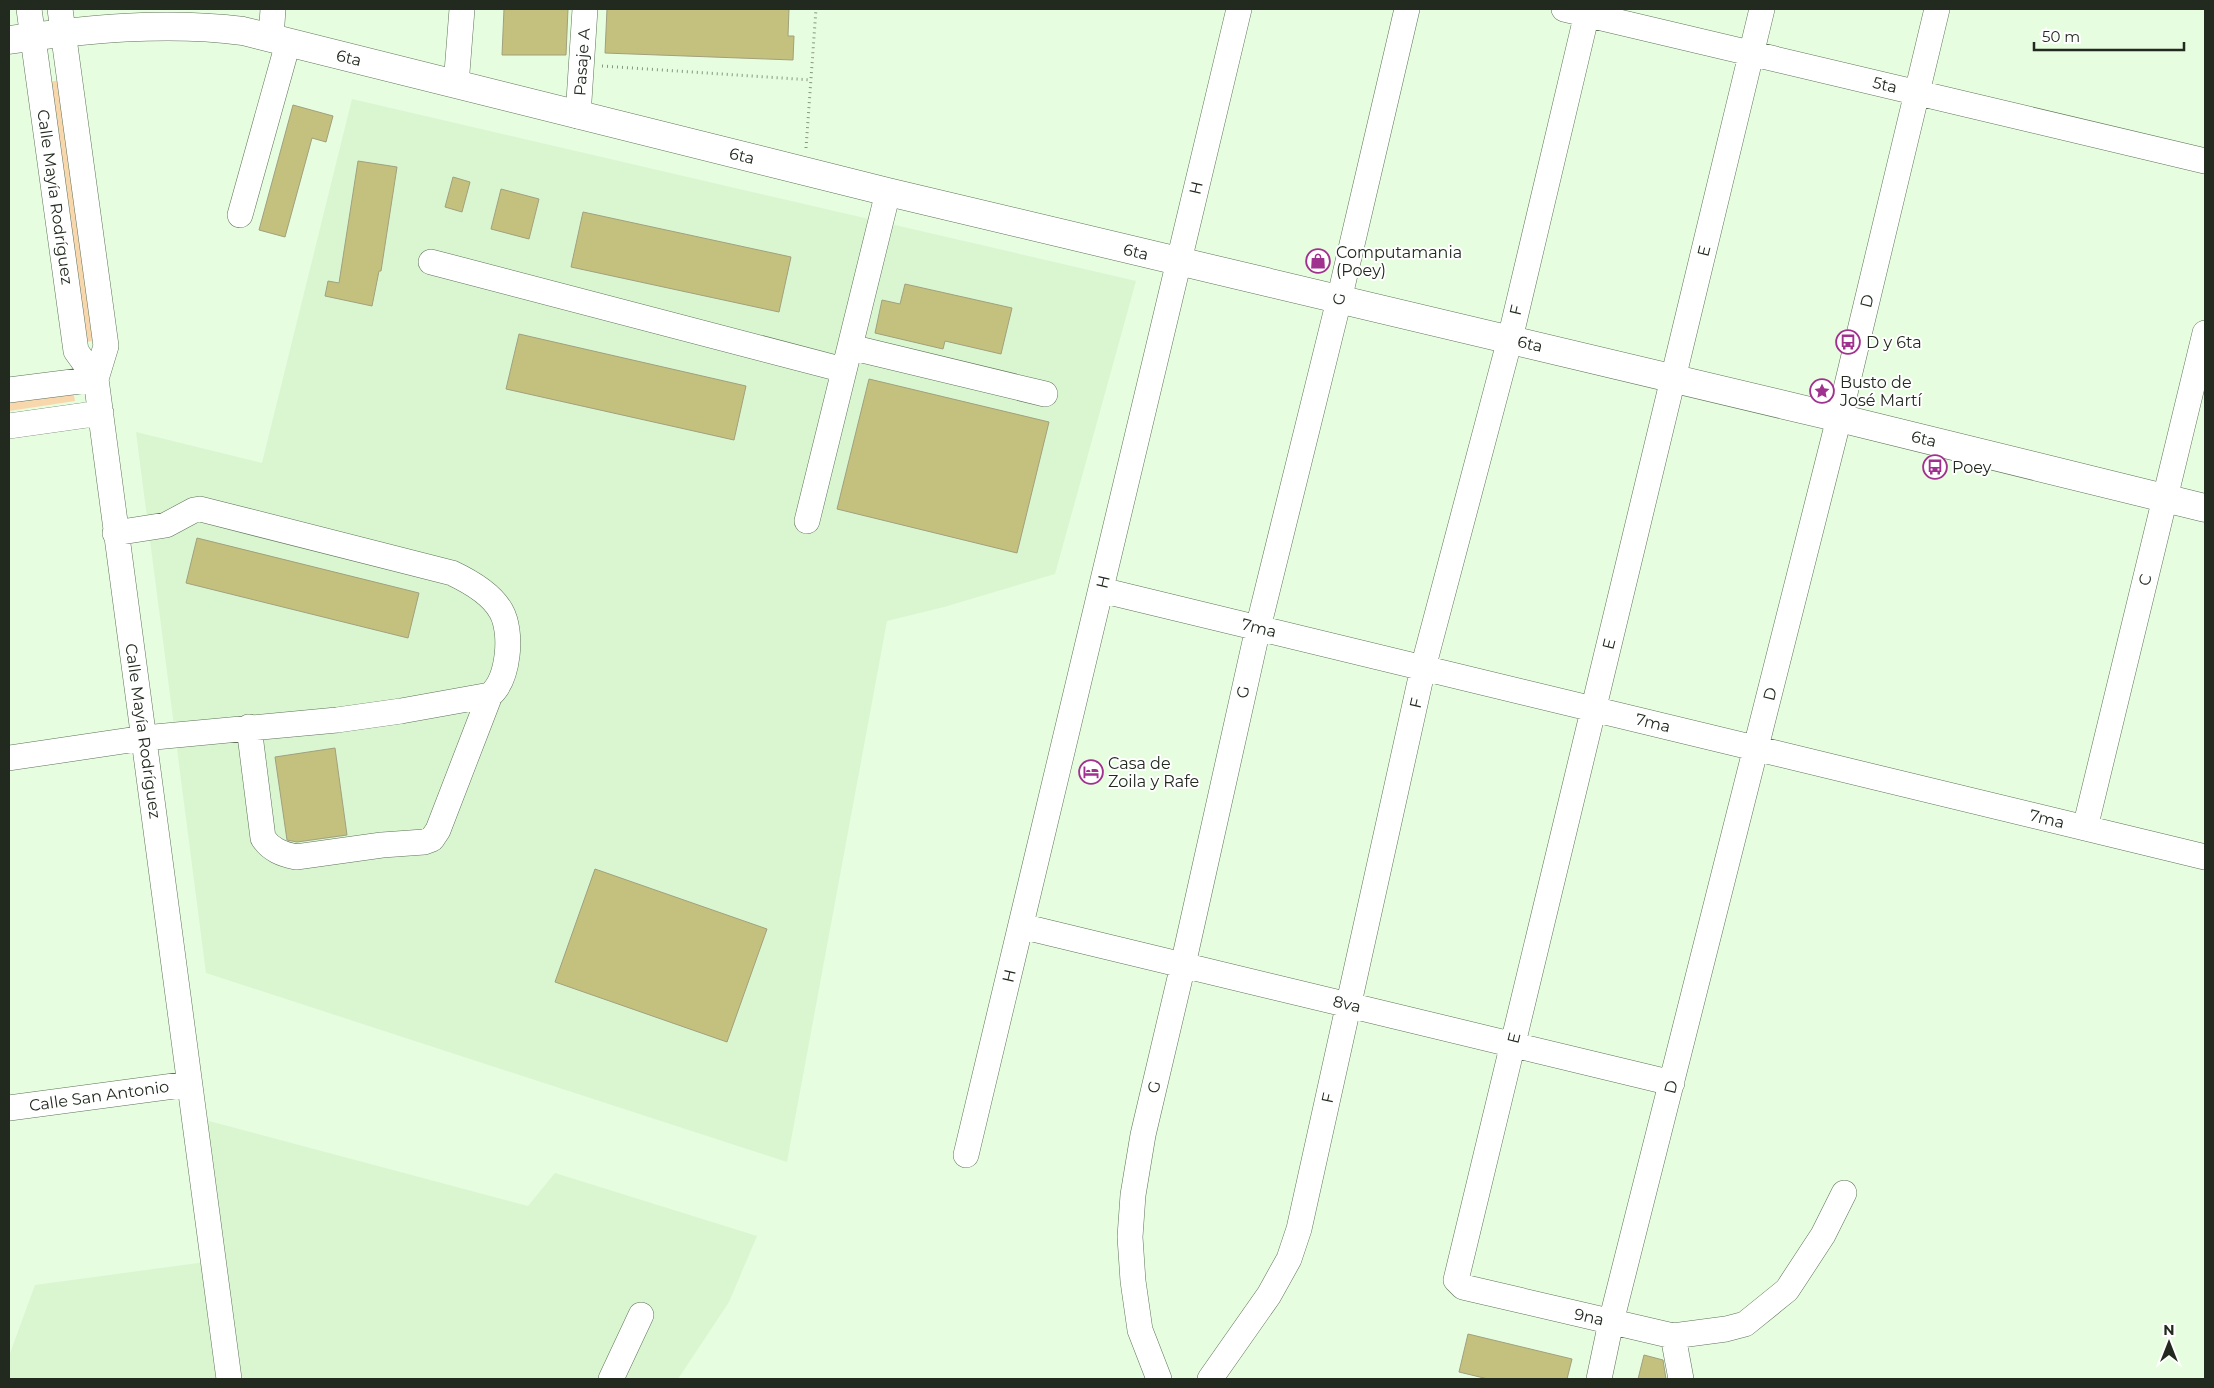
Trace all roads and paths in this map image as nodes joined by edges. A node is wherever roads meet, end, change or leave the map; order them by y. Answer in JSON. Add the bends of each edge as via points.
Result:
{"nodes":[{"id":1,"x":29,"y":9,"type":"edge"},
{"id":2,"x":273,"y":9,"type":"edge"},
{"id":3,"x":462,"y":9,"type":"edge"},
{"id":4,"x":585,"y":9,"type":"edge"},
{"id":5,"x":816,"y":9,"type":"edge"},
{"id":6,"x":1239,"y":9,"type":"edge"},
{"id":7,"x":1407,"y":9,"type":"edge"},
{"id":8,"x":1762,"y":9,"type":"edge"},
{"id":9,"x":1937,"y":9,"type":"edge"},
{"id":10,"x":1579,"y":11,"type":"edge"},
{"id":11,"x":62,"y":21,"type":"edge"},
{"id":12,"x":21,"y":38,"type":"edge"},
{"id":13,"x":279,"y":40,"type":"junction"},
{"id":14,"x":1752,"y":53,"type":"junction"},
{"id":15,"x":581,"y":65,"type":"junction"},
{"id":16,"x":811,"y":80,"type":"junction"},
{"id":17,"x":456,"y":85,"type":"junction"},
{"id":18,"x":1917,"y":93,"type":"junction"},
{"id":19,"x":578,"y":116,"type":"junction"},
{"id":20,"x":2205,"y":161,"type":"edge"},
{"id":21,"x":804,"y":171,"type":"junction"},
{"id":22,"x":888,"y":192,"type":"junction"},
{"id":23,"x":240,"y":215,"type":"dead end"},
{"id":24,"x":431,"y":262,"type":"dead end"},
{"id":25,"x":1179,"y":262,"type":"junction"},
{"id":26,"x":1339,"y":300,"type":"junction"},
{"id":27,"x":2205,"y":333,"type":"edge"},
{"id":28,"x":1510,"y":339,"type":"junction"},
{"id":29,"x":847,"y":359,"type":"junction"},
{"id":30,"x":1673,"y":378,"type":"junction"},
{"id":31,"x":96,"y":379,"type":"junction"},
{"id":32,"x":9,"y":390,"type":"edge"},
{"id":33,"x":1045,"y":394,"type":"dead end"},
{"id":34,"x":101,"y":413,"type":"junction"},
{"id":35,"x":1839,"y":418,"type":"junction"},
{"id":36,"x":9,"y":426,"type":"edge"},
{"id":37,"x":2165,"y":498,"type":"junction"},
{"id":38,"x":2205,"y":508,"type":"edge"},
{"id":39,"x":807,"y":521,"type":"dead end"},
{"id":40,"x":115,"y":533,"type":"junction"},
{"id":41,"x":1101,"y":590,"type":"junction"},
{"id":42,"x":1258,"y":628,"type":"junction"},
{"id":43,"x":1424,"y":668,"type":"junction"},
{"id":44,"x":490,"y":695,"type":"junction"},
{"id":45,"x":1594,"y":709,"type":"junction"},
{"id":46,"x":249,"y":727,"type":"junction"},
{"id":47,"x":144,"y":738,"type":"junction"},
{"id":48,"x":1756,"y":748,"type":"junction"},
{"id":49,"x":9,"y":758,"type":"edge"},
{"id":50,"x":2084,"y":828,"type":"junction"},
{"id":51,"x":2205,"y":857,"type":"edge"},
{"id":52,"x":1021,"y":926,"type":"junction"},
{"id":53,"x":1183,"y":965,"type":"junction"},
{"id":54,"x":1348,"y":1005,"type":"junction"},
{"id":55,"x":1513,"y":1044,"type":"junction"},
{"id":56,"x":1672,"y":1082,"type":"junction"},
{"id":57,"x":189,"y":1084,"type":"junction"},
{"id":58,"x":9,"y":1108,"type":"edge"},
{"id":59,"x":966,"y":1155,"type":"dead end"},
{"id":60,"x":1844,"y":1193,"type":"dead end"},
{"id":61,"x":1456,"y":1280,"type":"joint"},
{"id":62,"x":641,"y":1315,"type":"dead end"},
{"id":63,"x":1611,"y":1322,"type":"junction"},
{"id":64,"x":1673,"y":1336,"type":"junction"},
{"id":65,"x":229,"y":1379,"type":"edge"},
{"id":66,"x":611,"y":1379,"type":"edge"},
{"id":67,"x":1159,"y":1379,"type":"edge"},
{"id":68,"x":1210,"y":1379,"type":"edge"},
{"id":69,"x":1599,"y":1379,"type":"edge"},
{"id":70,"x":1681,"y":1379,"type":"edge"}],
"edges":[{"from":1,"to":12,"type":"street","name":"Calle Mayía Rodríguez"},
{"from":2,"to":13,"type":"street"},
{"from":3,"to":17,"type":"street"},
{"from":4,"to":15,"type":"street","name":"Pasaje A"},
{"from":5,"to":16,"type":"path"},
{"from":6,"to":25,"type":"street","name":"H"},
{"from":7,"to":26,"type":"street","name":"G"},
{"from":8,"to":14,"type":"street","name":"E"},
{"from":9,"to":18,"type":"street","name":"D"},
{"from":10,"to":14,"type":"street","name":"5ta"},
{"from":10,"to":28,"type":"street","name":"F"},
{"from":11,"to":12,"type":"main road","name":"6ta"},
{"from":11,"to":13,"type":"main road","name":"6ta","via":[[216,28]]},
{"from":11,"to":31,"type":"street","name":"Calle Mayía Rodríguez","via":[[106,346]]},
{"from":12,"to":31,"type":"street","name":"Calle Mayía Rodríguez","via":[[76,352]]},
{"from":13,"to":17,"type":"main road","name":"6ta"},
{"from":13,"to":23,"type":"street"},
{"from":14,"to":18,"type":"street","name":"5ta"},
{"from":14,"to":30,"type":"street","name":"E"},
{"from":15,"to":16,"type":"path"},
{"from":15,"to":19,"type":"street","name":"Pasaje A"},
{"from":16,"to":21,"type":"path"},
{"from":17,"to":19,"type":"main road","name":"6ta"},
{"from":18,"to":20,"type":"street","name":"5ta"},
{"from":18,"to":35,"type":"street","name":"D"},
{"from":19,"to":21,"type":"main road","name":"6ta"},
{"from":21,"to":22,"type":"main road","name":"6ta"},
{"from":22,"to":25,"type":"main road","name":"6ta"},
{"from":22,"to":29,"type":"street"},
{"from":24,"to":29,"type":"street"},
{"from":25,"to":26,"type":"main road","name":"6ta"},
{"from":25,"to":41,"type":"street","name":"H"},
{"from":26,"to":28,"type":"main road","name":"6ta"},
{"from":26,"to":42,"type":"street","name":"G"},
{"from":27,"to":37,"type":"street","name":"C"},
{"from":28,"to":30,"type":"main road","name":"6ta"},
{"from":28,"to":43,"type":"street","name":"F"},
{"from":29,"to":33,"type":"street"},
{"from":29,"to":39,"type":"street"},
{"from":30,"to":35,"type":"main road","name":"6ta"},
{"from":30,"to":45,"type":"street","name":"E"},
{"from":31,"to":32,"type":"street"},
{"from":31,"to":34,"type":"street","name":"Calle Mayía Rodríguez"},
{"from":34,"to":36,"type":"street"},
{"from":34,"to":40,"type":"street","name":"Calle Mayía Rodríguez"},
{"from":35,"to":37,"type":"main road","name":"6ta"},
{"from":35,"to":48,"type":"street","name":"D"},
{"from":37,"to":38,"type":"main road","name":"6ta"},
{"from":37,"to":50,"type":"street","name":"C"},
{"from":40,"to":44,"type":"street","via":[[166,525],[194,510],[214,510],[452,573],[482,590],[501,610],[505,620],[505,671]]},
{"from":40,"to":47,"type":"street","name":"Calle Mayía Rodríguez"},
{"from":41,"to":42,"type":"street","name":"7ma"},
{"from":41,"to":52,"type":"street","name":"H"},
{"from":42,"to":43,"type":"street","name":"7ma"},
{"from":42,"to":53,"type":"street","name":"G"},
{"from":43,"to":45,"type":"street","name":"7ma"},
{"from":43,"to":54,"type":"street","name":"F"},
{"from":44,"to":46,"type":"street","via":[[392,713]]},
{"from":44,"to":46,"type":"street","via":[[438,830],[432,839],[424,842],[296,857],[274,850],[263,838]]},
{"from":45,"to":48,"type":"street","name":"7ma"},
{"from":45,"to":55,"type":"street","name":"E"},
{"from":46,"to":47,"type":"street"},
{"from":47,"to":49,"type":"street"},
{"from":47,"to":57,"type":"street","name":"Calle Mayía Rodríguez"},
{"from":48,"to":50,"type":"street","name":"7ma"},
{"from":48,"to":56,"type":"street","name":"D"},
{"from":50,"to":51,"type":"street","name":"7ma"},
{"from":52,"to":53,"type":"street","name":"8va"},
{"from":52,"to":59,"type":"street","name":"H"},
{"from":53,"to":54,"type":"street","name":"8va"},
{"from":53,"to":67,"type":"street","name":"G","via":[[1143,1134],[1130,1237],[1140,1330]]},
{"from":54,"to":55,"type":"street","name":"8va"},
{"from":54,"to":68,"type":"street","name":"F","via":[[1299,1229],[1289,1259],[1259,1310]]},
{"from":55,"to":56,"type":"street","name":"8va"},
{"from":55,"to":61,"type":"street","name":"E"},
{"from":56,"to":63,"type":"street","name":"D"},
{"from":57,"to":58,"type":"street","name":"Calle San Antonio"},
{"from":57,"to":65,"type":"street","name":"Calle Mayía Rodríguez"},
{"from":60,"to":64,"type":"street","name":"9na","via":[[1823,1235],[1787,1290],[1745,1324]]},
{"from":61,"to":63,"type":"street","name":"9na","via":[[1463,1287]]},
{"from":62,"to":66,"type":"street"},
{"from":63,"to":64,"type":"street","name":"9na"},
{"from":63,"to":69,"type":"street","name":"D"},
{"from":64,"to":70,"type":"street"}]}
